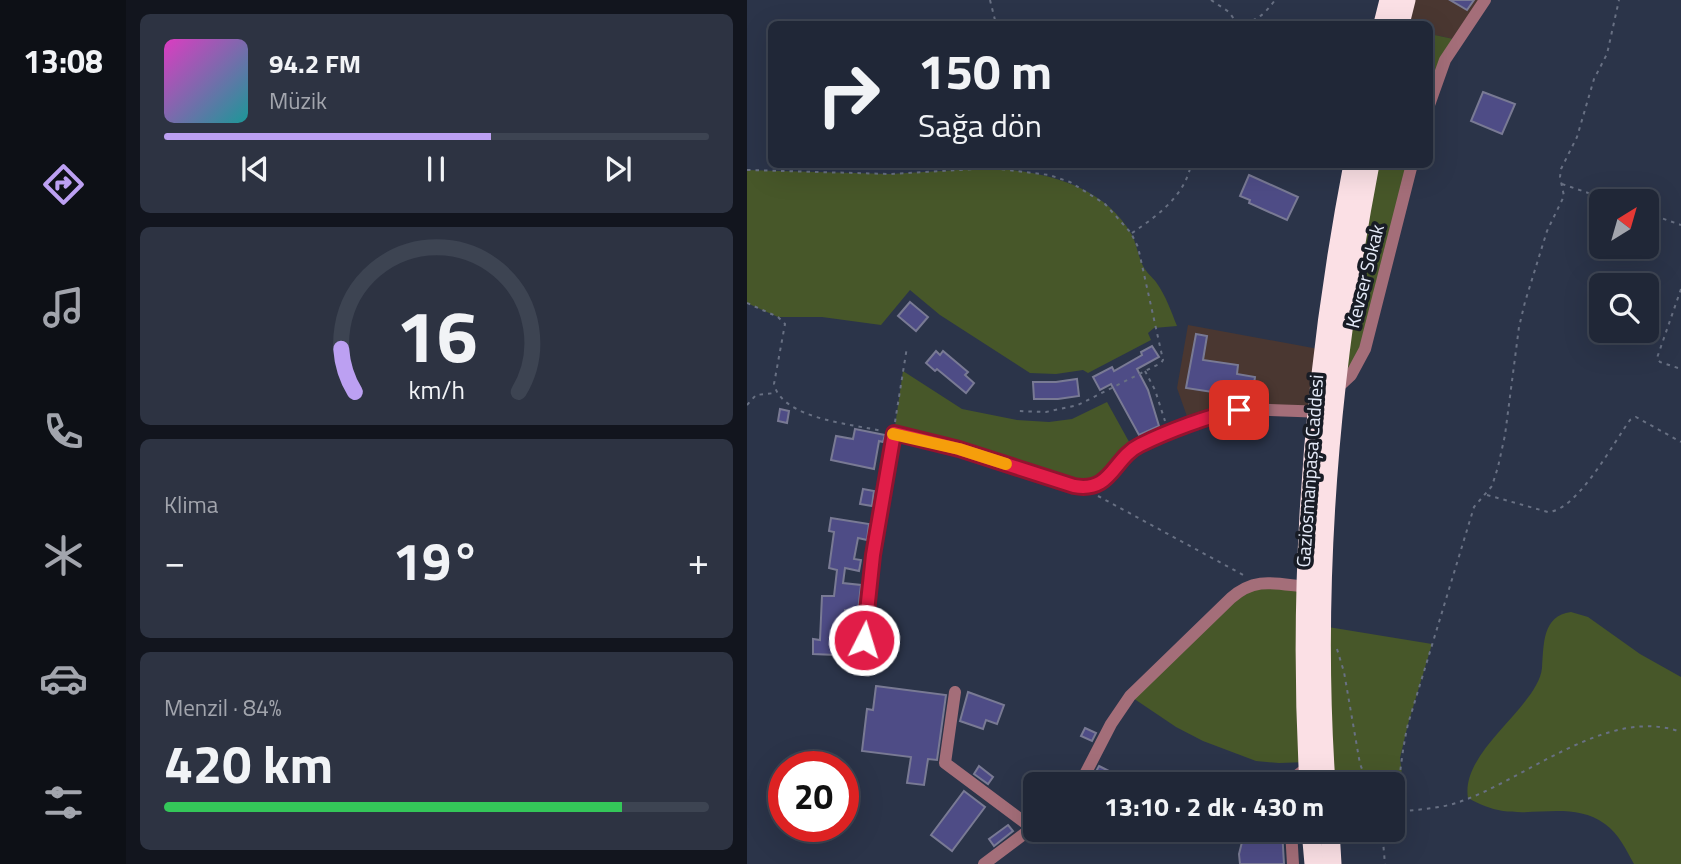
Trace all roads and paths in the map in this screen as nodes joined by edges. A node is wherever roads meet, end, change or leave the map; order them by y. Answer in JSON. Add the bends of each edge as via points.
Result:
{"nodes":[{"id":1,"x":990,"y":0,"type":"edge"},
{"id":2,"x":1211,"y":0,"type":"edge"},
{"id":3,"x":1275,"y":0,"type":"edge"},
{"id":4,"x":1389,"y":0,"type":"edge"},
{"id":5,"x":1406,"y":0,"type":"edge"},
{"id":6,"x":1485,"y":0,"type":"edge"},
{"id":7,"x":1619,"y":0,"type":"edge"},
{"id":8,"x":995,"y":21,"type":"edge"},
{"id":9,"x":1234,"y":21,"type":"edge"},
{"id":10,"x":1253,"y":21,"type":"edge"},
{"id":11,"x":1384,"y":21,"type":"edge"},
{"id":12,"x":1401,"y":21,"type":"edge"},
{"id":13,"x":1433,"y":94,"type":"edge"},
{"id":14,"x":1191,"y":168,"type":"edge"},
{"id":15,"x":1352,"y":168,"type":"edge"},
{"id":16,"x":1369,"y":168,"type":"edge"},
{"id":17,"x":1411,"y":168,"type":"edge"},
{"id":18,"x":747,"y":170,"type":"edge"},
{"id":19,"x":1015,"y":170,"type":"joint"},
{"id":20,"x":1561,"y":184,"type":"junction"},
{"id":21,"x":1589,"y":193,"type":"edge"},
{"id":22,"x":1659,"y":217,"type":"edge"},
{"id":23,"x":1681,"y":225,"type":"edge"},
{"id":24,"x":1131,"y":233,"type":"junction"},
{"id":25,"x":1681,"y":289,"type":"edge"},
{"id":26,"x":747,"y":303,"type":"edge"},
{"id":27,"x":907,"y":347,"type":"dead end"},
{"id":28,"x":1681,"y":369,"type":"edge"},
{"id":29,"x":1144,"y":370,"type":"junction"},
{"id":30,"x":1336,"y":389,"type":"junction"},
{"id":31,"x":776,"y":393,"type":"junction"},
{"id":32,"x":747,"y":405,"type":"edge"},
{"id":33,"x":1017,"y":411,"type":"dead end"},
{"id":34,"x":1317,"y":412,"type":"junction"},
{"id":35,"x":894,"y":433,"type":"junction"},
{"id":36,"x":1168,"y":434,"type":"junction"},
{"id":37,"x":1681,"y":442,"type":"edge"},
{"id":38,"x":1082,"y":487,"type":"junction"},
{"id":39,"x":1485,"y":495,"type":"junction"},
{"id":40,"x":1258,"y":583,"type":"junction"},
{"id":41,"x":1307,"y":587,"type":"junction"},
{"id":42,"x":1322,"y":632,"type":"junction"},
{"id":43,"x":864,"y":640,"type":"dead end"},
{"id":44,"x":955,"y":692,"type":"dead end"},
{"id":45,"x":1681,"y":732,"type":"edge"},
{"id":46,"x":1086,"y":772,"type":"edge"},
{"id":47,"x":1295,"y":772,"type":"edge"},
{"id":48,"x":1326,"y":772,"type":"edge"},
{"id":49,"x":1363,"y":772,"type":"edge"},
{"id":50,"x":1401,"y":772,"type":"edge"},
{"id":51,"x":1405,"y":810,"type":"edge"},
{"id":52,"x":1023,"y":819,"type":"edge"},
{"id":53,"x":1023,"y":835,"type":"edge"},
{"id":54,"x":1292,"y":842,"type":"edge"},
{"id":55,"x":1312,"y":842,"type":"edge"},
{"id":56,"x":1331,"y":842,"type":"edge"},
{"id":57,"x":1383,"y":842,"type":"edge"},
{"id":58,"x":984,"y":864,"type":"edge"},
{"id":59,"x":1293,"y":864,"type":"edge"},
{"id":60,"x":1314,"y":864,"type":"edge"},
{"id":61,"x":1332,"y":864,"type":"edge"},
{"id":62,"x":1385,"y":864,"type":"edge"}],
"edges":[{"from":1,"to":8,"type":"path"},
{"from":2,"to":9,"type":"path"},
{"from":3,"to":10,"type":"path"},
{"from":4,"to":11,"type":"highway"},
{"from":5,"to":12,"type":"highway"},
{"from":6,"to":13,"type":"street","via":[[1445,60]]},
{"from":7,"to":20,"type":"path","via":[[1607,54],[1561,169]]},
{"from":14,"to":24,"type":"path","via":[[1166,208]]},
{"from":15,"to":34,"type":"highway","name":"Gaziosmanpaşa Caddesi"},
{"from":16,"to":30,"type":"highway","name":"Gaziosmanpaşa Caddesi"},
{"from":17,"to":30,"type":"street","name":"Kevser Sokak","via":[[1365,349],[1356,368]]},
{"from":18,"to":19,"type":"path","via":[[890,174]]},
{"from":19,"to":24,"type":"path","via":[[1070,182],[1120,218]]},
{"from":20,"to":21,"type":"path"},
{"from":20,"to":39,"type":"path","via":[[1564,196],[1547,230],[1525,302],[1505,436],[1492,486]]},
{"from":22,"to":23,"type":"path"},
{"from":24,"to":29,"type":"path","via":[[1163,357],[1161,363]]},
{"from":25,"to":28,"type":"path","via":[[1657,358]]},
{"from":26,"to":31,"type":"path","via":[[785,324]]},
{"from":27,"to":35,"type":"path"},
{"from":29,"to":33,"type":"path","via":[[1078,405],[1046,412]]},
{"from":29,"to":36,"type":"path"},
{"from":30,"to":42,"type":"highway","name":"Gaziosmanpaşa Caddesi"},
{"from":31,"to":32,"type":"path","via":[[756,395]]},
{"from":31,"to":35,"type":"path","via":[[803,412]]},
{"from":34,"to":36,"type":"street","via":[[1239,410]]},
{"from":34,"to":41,"type":"highway","name":"Gaziosmanpaşa Caddesi"},
{"from":35,"to":38,"type":"street"},
{"from":35,"to":43,"type":"street"},
{"from":36,"to":38,"type":"street","via":[[1133,449],[1098,485]]},
{"from":37,"to":39,"type":"path","via":[[1636,417],[1594,475],[1555,512]]},
{"from":38,"to":40,"type":"path"},
{"from":39,"to":50,"type":"path","via":[[1474,507],[1408,724]]},
{"from":40,"to":41,"type":"street"},
{"from":40,"to":46,"type":"street","via":[[1231,598],[1130,696]]},
{"from":41,"to":47,"type":"highway","name":"Gaziosmanpaşa Caddesi"},
{"from":42,"to":48,"type":"highway","name":"Gaziosmanpaşa Caddesi"},
{"from":42,"to":49,"type":"path","via":[[1338,650]]},
{"from":44,"to":52,"type":"street","via":[[945,763]]},
{"from":45,"to":51,"type":"path","via":[[1666,727],[1620,729],[1457,803]]},
{"from":53,"to":58,"type":"street"},
{"from":54,"to":59,"type":"street"},
{"from":55,"to":60,"type":"highway"},
{"from":56,"to":61,"type":"highway"},
{"from":57,"to":62,"type":"path"}]}
